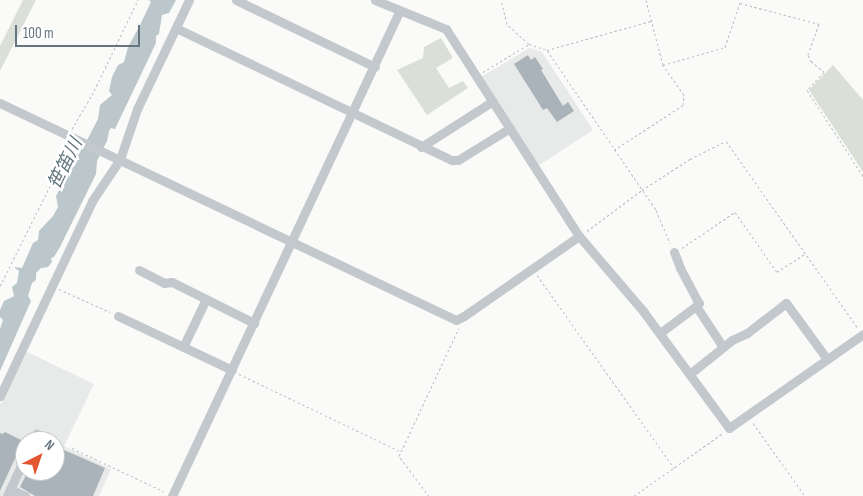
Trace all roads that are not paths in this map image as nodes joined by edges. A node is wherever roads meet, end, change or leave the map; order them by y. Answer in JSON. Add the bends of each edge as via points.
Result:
{"nodes":[{"id":1,"x":190,"y":0,"type":"edge"},
{"id":2,"x":236,"y":0,"type":"edge"},
{"id":3,"x":375,"y":0,"type":"edge"},
{"id":4,"x":400,"y":12,"type":"junction"},
{"id":5,"x":176,"y":28,"type":"junction"},
{"id":6,"x":375,"y":67,"type":"junction"},
{"id":7,"x":492,"y":101,"type":"junction"},
{"id":8,"x":0,"y":103,"type":"edge"},
{"id":9,"x":353,"y":114,"type":"junction"},
{"id":10,"x":510,"y":128,"type":"junction"},
{"id":11,"x":422,"y":147,"type":"junction"},
{"id":12,"x":118,"y":158,"type":"junction"},
{"id":13,"x":579,"y":236,"type":"junction"},
{"id":14,"x":292,"y":242,"type":"junction"},
{"id":15,"x":674,"y":252,"type":"road end"},
{"id":16,"x":139,"y":270,"type":"dead end"},
{"id":17,"x":206,"y":299,"type":"junction"},
{"id":18,"x":696,"y":306,"type":"junction"},
{"id":19,"x":118,"y":316,"type":"road end"},
{"id":20,"x":254,"y":323,"type":"junction"},
{"id":21,"x":660,"y":333,"type":"junction"},
{"id":22,"x":862,"y":334,"type":"edge"},
{"id":23,"x":183,"y":347,"type":"junction"},
{"id":24,"x":723,"y":347,"type":"junction"},
{"id":25,"x":827,"y":359,"type":"junction"},
{"id":26,"x":232,"y":370,"type":"junction"},
{"id":27,"x":691,"y":373,"type":"junction"},
{"id":28,"x":0,"y":396,"type":"edge"},
{"id":29,"x":15,"y":479,"type":"edge"},
{"id":30,"x":8,"y":493,"type":"edge"},
{"id":31,"x":25,"y":496,"type":"edge"},
{"id":32,"x":172,"y":496,"type":"edge"}],
"edges":[{"from":1,"to":5,"type":"street"},
{"from":2,"to":6,"type":"street"},
{"from":3,"to":4,"type":"street"},
{"from":4,"to":6,"type":"street"},
{"from":4,"to":7,"type":"street","via":[[446,29]]},
{"from":5,"to":9,"type":"street"},
{"from":5,"to":12,"type":"street","via":[[137,109]]},
{"from":6,"to":9,"type":"street"},
{"from":7,"to":10,"type":"street"},
{"from":7,"to":11,"type":"street"},
{"from":8,"to":12,"type":"street"},
{"from":9,"to":11,"type":"street"},
{"from":9,"to":14,"type":"street"},
{"from":10,"to":11,"type":"street","via":[[458,160]]},
{"from":10,"to":13,"type":"street"},
{"from":12,"to":14,"type":"street"},
{"from":12,"to":28,"type":"street","via":[[92,201]]},
{"from":13,"to":14,"type":"street","via":[[456,320]]},
{"from":13,"to":21,"type":"street"},
{"from":14,"to":20,"type":"street"},
{"from":15,"to":18,"type":"street","via":[[699,303]]},
{"from":16,"to":17,"type":"street"},
{"from":17,"to":20,"type":"street"},
{"from":17,"to":23,"type":"street"},
{"from":18,"to":21,"type":"street"},
{"from":18,"to":24,"type":"street"},
{"from":19,"to":23,"type":"street"},
{"from":20,"to":26,"type":"street"},
{"from":21,"to":27,"type":"street"},
{"from":22,"to":25,"type":"street"},
{"from":23,"to":26,"type":"street"},
{"from":24,"to":25,"type":"street","via":[[786,303]]},
{"from":24,"to":27,"type":"street"},
{"from":25,"to":27,"type":"street","via":[[729,428]]},
{"from":26,"to":32,"type":"street"},
{"from":29,"to":30,"type":"street"},
{"from":30,"to":31,"type":"street"}]}
